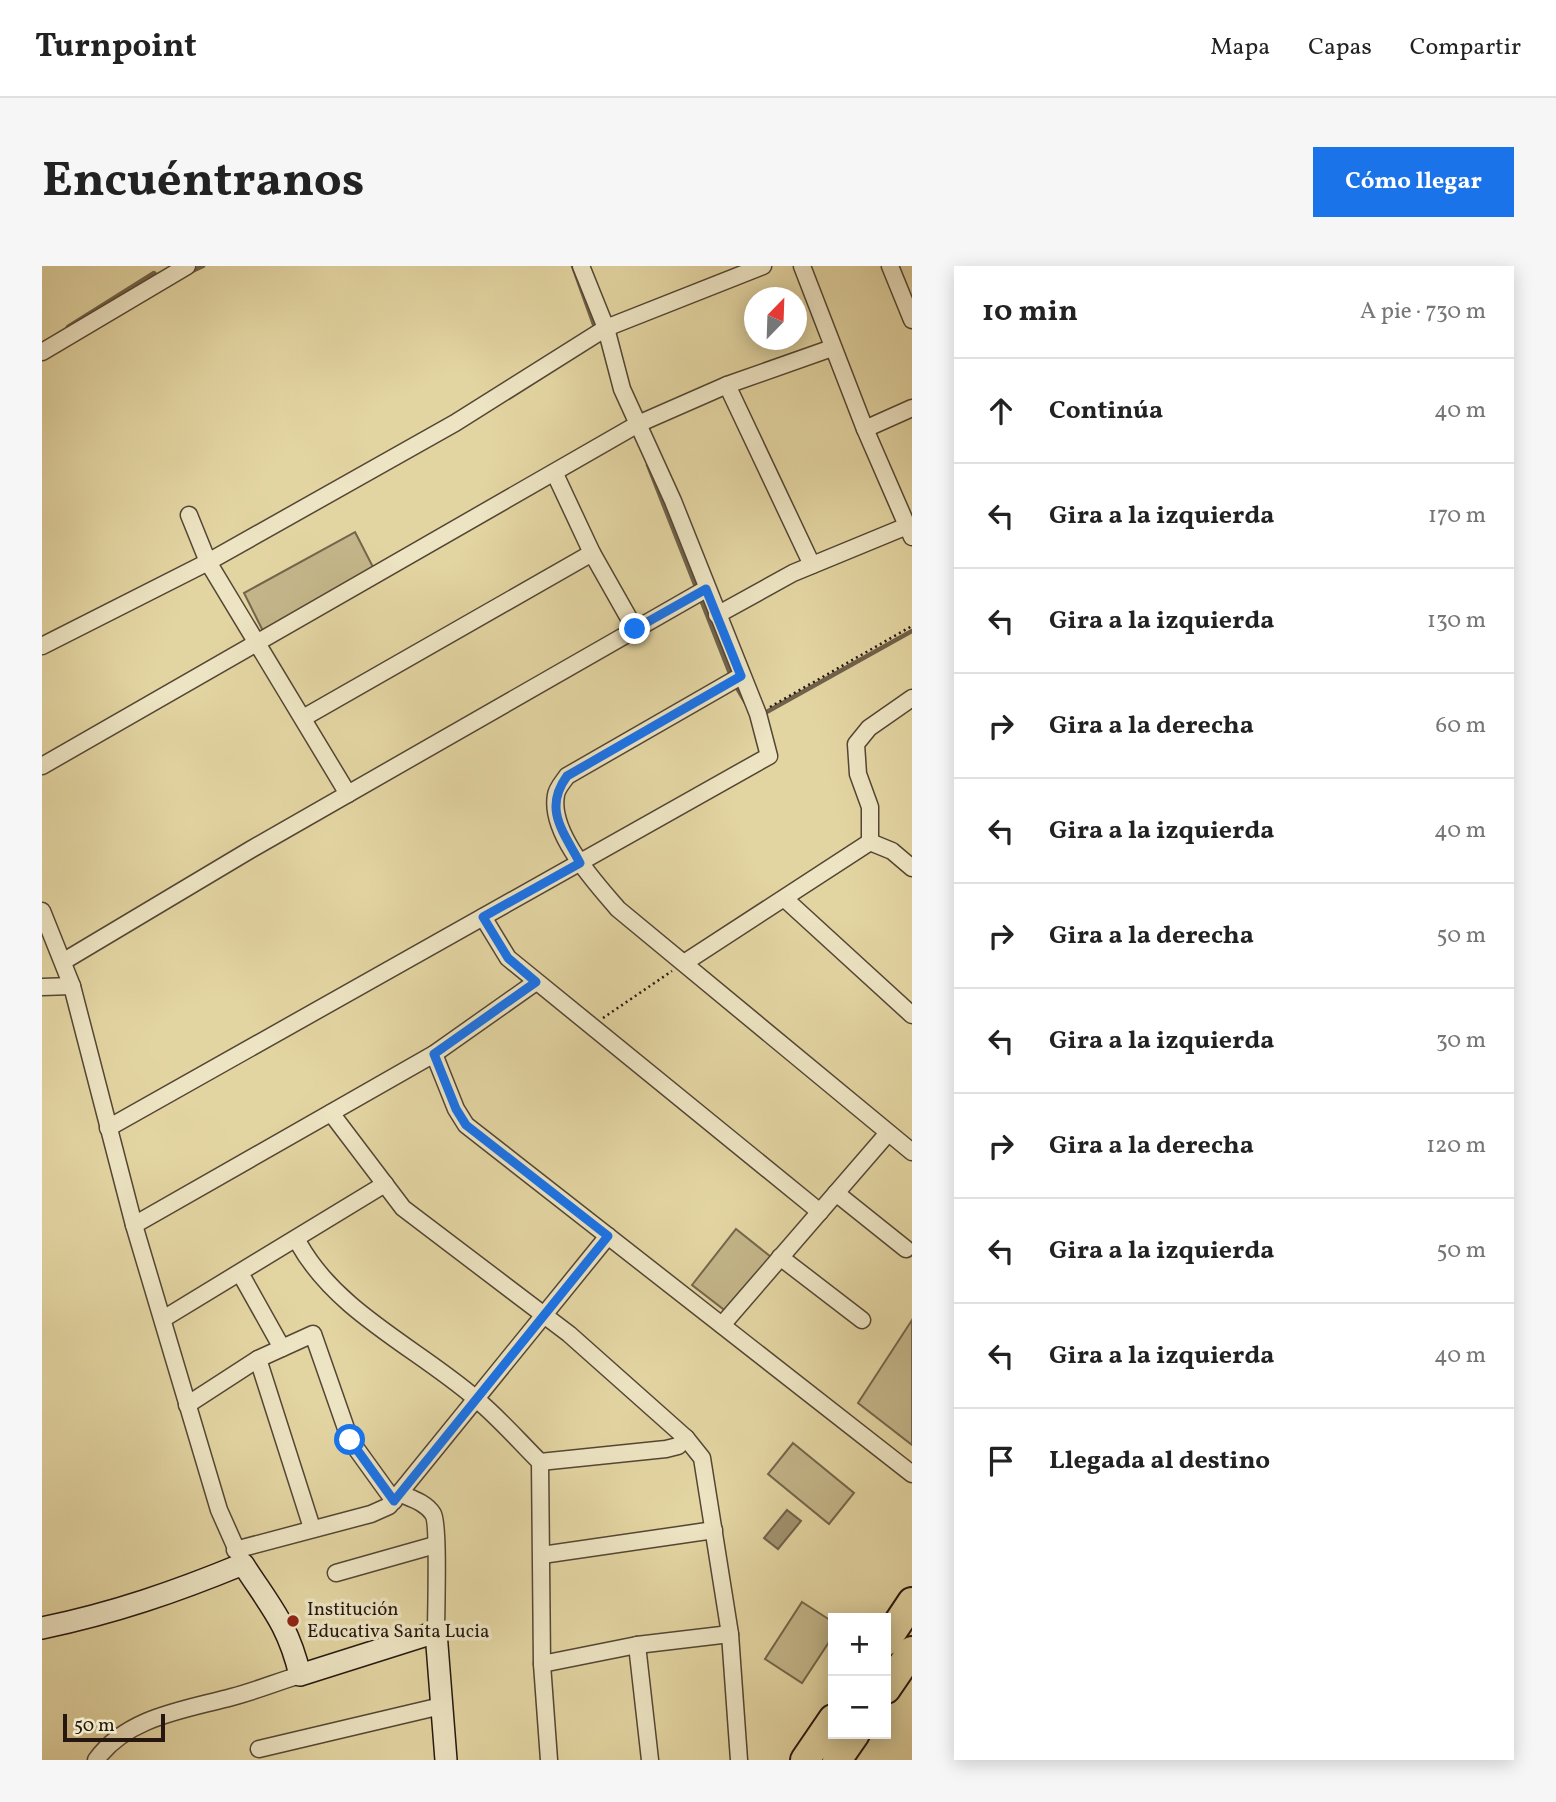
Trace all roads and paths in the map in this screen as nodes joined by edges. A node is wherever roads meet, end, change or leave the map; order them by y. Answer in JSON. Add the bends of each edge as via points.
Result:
{"nodes":[{"id":1,"x":187,"y":266,"type":"edge"},
{"id":2,"x":581,"y":266,"type":"edge"},
{"id":3,"x":763,"y":266,"type":"edge"},
{"id":4,"x":802,"y":266,"type":"edge"},
{"id":5,"x":890,"y":266,"type":"edge"},
{"id":6,"x":912,"y":320,"type":"edge"},
{"id":7,"x":606,"y":328,"type":"junction"},
{"id":8,"x":832,"y":348,"type":"junction"},
{"id":9,"x":42,"y":352,"type":"edge"},
{"id":10,"x":727,"y":385,"type":"junction"},
{"id":11,"x":912,"y":408,"type":"edge"},
{"id":12,"x":638,"y":424,"type":"junction"},
{"id":13,"x":865,"y":429,"type":"junction"},
{"id":14,"x":555,"y":474,"type":"junction"},
{"id":15,"x":189,"y":515,"type":"dead end"},
{"id":16,"x":910,"y":531,"type":"edge"},
{"id":17,"x":592,"y":553,"type":"junction"},
{"id":18,"x":208,"y":562,"type":"junction"},
{"id":19,"x":812,"y":565,"type":"junction"},
{"id":20,"x":706,"y":589,"type":"junction"},
{"id":21,"x":717,"y":615,"type":"junction"},
{"id":22,"x":912,"y":626,"type":"edge"},
{"id":23,"x":635,"y":629,"type":"junction"},
{"id":24,"x":259,"y":643,"type":"junction"},
{"id":25,"x":42,"y":646,"type":"edge"},
{"id":26,"x":741,"y":676,"type":"junction"},
{"id":27,"x":912,"y":698,"type":"edge"},
{"id":28,"x":758,"y":714,"type":"junction"},
{"id":29,"x":303,"y":718,"type":"junction"},
{"id":30,"x":42,"y":766,"type":"edge"},
{"id":31,"x":348,"y":794,"type":"junction"},
{"id":32,"x":870,"y":842,"type":"junction"},
{"id":33,"x":580,"y":863,"type":"junction"},
{"id":34,"x":912,"y":868,"type":"edge"},
{"id":35,"x":785,"y":899,"type":"junction"},
{"id":36,"x":42,"y":911,"type":"edge"},
{"id":37,"x":483,"y":917,"type":"junction"},
{"id":38,"x":64,"y":961,"type":"junction"},
{"id":39,"x":684,"y":963,"type":"junction"},
{"id":40,"x":536,"y":982,"type":"junction"},
{"id":41,"x":42,"y":986,"type":"edge"},
{"id":42,"x":72,"y":986,"type":"junction"},
{"id":43,"x":912,"y":1015,"type":"edge"},
{"id":44,"x":590,"y":1026,"type":"junction"},
{"id":45,"x":434,"y":1054,"type":"junction"},
{"id":46,"x":331,"y":1113,"type":"junction"},
{"id":47,"x":108,"y":1128,"type":"junction"},
{"id":48,"x":888,"y":1133,"type":"junction"},
{"id":49,"x":912,"y":1153,"type":"edge"},
{"id":50,"x":385,"y":1184,"type":"junction"},
{"id":51,"x":836,"y":1193,"type":"junction"},
{"id":52,"x":820,"y":1212,"type":"junction"},
{"id":53,"x":134,"y":1225,"type":"junction"},
{"id":54,"x":608,"y":1236,"type":"junction"},
{"id":55,"x":299,"y":1244,"type":"dead end"},
{"id":56,"x":906,"y":1249,"type":"dead end"},
{"id":57,"x":780,"y":1257,"type":"junction"},
{"id":58,"x":244,"y":1280,"type":"dead end"},
{"id":59,"x":544,"y":1315,"type":"junction"},
{"id":60,"x":163,"y":1320,"type":"junction"},
{"id":61,"x":862,"y":1320,"type":"dead end"},
{"id":62,"x":722,"y":1325,"type":"junction"},
{"id":63,"x":282,"y":1348,"type":"junction"},
{"id":64,"x":258,"y":1359,"type":"junction"},
{"id":65,"x":476,"y":1398,"type":"junction"},
{"id":66,"x":187,"y":1405,"type":"junction"},
{"id":67,"x":686,"y":1438,"type":"junction"},
{"id":68,"x":540,"y":1462,"type":"junction"},
{"id":69,"x":912,"y":1474,"type":"edge"},
{"id":70,"x":398,"y":1497,"type":"junction"},
{"id":71,"x":312,"y":1528,"type":"junction"},
{"id":72,"x":714,"y":1531,"type":"junction"},
{"id":73,"x":435,"y":1545,"type":"junction"},
{"id":74,"x":542,"y":1555,"type":"junction"},
{"id":75,"x":239,"y":1557,"type":"junction"},
{"id":76,"x":336,"y":1573,"type":"dead end"},
{"id":77,"x":912,"y":1602,"type":"edge"},
{"id":78,"x":42,"y":1628,"type":"edge"},
{"id":79,"x":436,"y":1632,"type":"junction"},
{"id":80,"x":730,"y":1634,"type":"junction"},
{"id":81,"x":891,"y":1634,"type":"edge"},
{"id":82,"x":637,"y":1645,"type":"junction"},
{"id":83,"x":542,"y":1664,"type":"junction"},
{"id":84,"x":300,"y":1675,"type":"junction"},
{"id":85,"x":441,"y":1706,"type":"junction"},
{"id":86,"x":828,"y":1726,"type":"edge"},
{"id":87,"x":852,"y":1739,"type":"edge"},
{"id":88,"x":260,"y":1749,"type":"dead end"},
{"id":89,"x":96,"y":1760,"type":"edge"},
{"id":90,"x":446,"y":1760,"type":"edge"},
{"id":91,"x":549,"y":1760,"type":"edge"},
{"id":92,"x":650,"y":1760,"type":"edge"},
{"id":93,"x":738,"y":1760,"type":"edge"},
{"id":94,"x":805,"y":1760,"type":"edge"},
{"id":95,"x":837,"y":1760,"type":"edge"}],
"edges":[{"from":1,"to":9,"type":"street"},
{"from":2,"to":7,"type":"street"},
{"from":3,"to":7,"type":"street"},
{"from":4,"to":8,"type":"street"},
{"from":5,"to":6,"type":"street"},
{"from":7,"to":12,"type":"street","via":[[622,388]]},
{"from":7,"to":18,"type":"street","via":[[455,423]]},
{"from":8,"to":10,"type":"street"},
{"from":8,"to":13,"type":"street"},
{"from":10,"to":12,"type":"street"},
{"from":10,"to":19,"type":"street"},
{"from":11,"to":13,"type":"street"},
{"from":12,"to":14,"type":"street"},
{"from":12,"to":20,"type":"street"},
{"from":13,"to":16,"type":"street"},
{"from":14,"to":17,"type":"street"},
{"from":14,"to":24,"type":"street"},
{"from":15,"to":18,"type":"street"},
{"from":16,"to":19,"type":"street"},
{"from":17,"to":23,"type":"street"},
{"from":17,"to":29,"type":"street"},
{"from":18,"to":24,"type":"street"},
{"from":18,"to":25,"type":"street"},
{"from":19,"to":21,"type":"street"},
{"from":20,"to":21,"type":"street"},
{"from":20,"to":23,"type":"street"},
{"from":21,"to":26,"type":"street"},
{"from":22,"to":28,"type":"path"},
{"from":23,"to":31,"type":"street"},
{"from":24,"to":29,"type":"street"},
{"from":24,"to":30,"type":"street"},
{"from":26,"to":28,"type":"street"},
{"from":26,"to":33,"type":"street","via":[[567,776],[556,791],[555,809]]},
{"from":27,"to":32,"type":"street","via":[[869,728],[856,744],[858,774],[870,807]]},
{"from":28,"to":33,"type":"street","via":[[769,756]]},
{"from":29,"to":31,"type":"street"},
{"from":31,"to":38,"type":"street"},
{"from":32,"to":34,"type":"street","via":[[892,851]]},
{"from":32,"to":35,"type":"street"},
{"from":33,"to":37,"type":"street"},
{"from":33,"to":39,"type":"street","via":[[618,909]]},
{"from":35,"to":39,"type":"street"},
{"from":35,"to":43,"type":"street"},
{"from":36,"to":38,"type":"street"},
{"from":37,"to":40,"type":"street","via":[[508,958]]},
{"from":37,"to":47,"type":"street"},
{"from":38,"to":42,"type":"street"},
{"from":39,"to":44,"type":"path"},
{"from":39,"to":48,"type":"street"},
{"from":40,"to":44,"type":"street"},
{"from":40,"to":45,"type":"street"},
{"from":41,"to":42,"type":"street"},
{"from":42,"to":47,"type":"street"},
{"from":44,"to":52,"type":"street"},
{"from":45,"to":46,"type":"street"},
{"from":45,"to":54,"type":"street","via":[[466,1125]]},
{"from":46,"to":50,"type":"street"},
{"from":46,"to":53,"type":"street"},
{"from":47,"to":53,"type":"street"},
{"from":48,"to":49,"type":"street"},
{"from":48,"to":51,"type":"street"},
{"from":50,"to":59,"type":"street","via":[[403,1208]]},
{"from":50,"to":60,"type":"street"},
{"from":51,"to":52,"type":"street"},
{"from":51,"to":56,"type":"street"},
{"from":52,"to":57,"type":"street"},
{"from":53,"to":60,"type":"street"},
{"from":54,"to":59,"type":"street"},
{"from":54,"to":62,"type":"street"},
{"from":55,"to":65,"type":"street","via":[[336,1292]]},
{"from":57,"to":61,"type":"street"},
{"from":57,"to":62,"type":"street"},
{"from":58,"to":63,"type":"street"},
{"from":59,"to":65,"type":"street"},
{"from":59,"to":67,"type":"street"},
{"from":60,"to":66,"type":"street"},
{"from":62,"to":69,"type":"street"},
{"from":63,"to":64,"type":"street"},
{"from":63,"to":70,"type":"street","via":[[313,1334],[350,1440]]},
{"from":64,"to":66,"type":"street"},
{"from":64,"to":71,"type":"street"},
{"from":65,"to":68,"type":"street"},
{"from":65,"to":70,"type":"street"},
{"from":66,"to":75,"type":"street","via":[[219,1510]]},
{"from":67,"to":68,"type":"street","via":[[666,1449]]},
{"from":67,"to":72,"type":"street","via":[[702,1458]]},
{"from":68,"to":74,"type":"street"},
{"from":70,"to":71,"type":"street","via":[[371,1514]]},
{"from":70,"to":73,"type":"street","via":[[422,1503],[434,1515],[438,1529]]},
{"from":71,"to":75,"type":"street"},
{"from":72,"to":74,"type":"street"},
{"from":72,"to":80,"type":"street"},
{"from":73,"to":76,"type":"street"},
{"from":73,"to":79,"type":"street"},
{"from":74,"to":83,"type":"street"},
{"from":75,"to":78,"type":"street","via":[[155,1600]]},
{"from":75,"to":84,"type":"street","via":[[279,1615]]},
{"from":77,"to":81,"type":"highway"},
{"from":79,"to":84,"type":"street"},
{"from":79,"to":85,"type":"street"},
{"from":80,"to":82,"type":"street"},
{"from":80,"to":93,"type":"street"},
{"from":82,"to":83,"type":"street"},
{"from":82,"to":92,"type":"street"},
{"from":83,"to":91,"type":"street"},
{"from":84,"to":89,"type":"street","via":[[154,1718],[119,1737]]},
{"from":85,"to":88,"type":"street"},
{"from":85,"to":90,"type":"street"},
{"from":86,"to":94,"type":"highway"},
{"from":87,"to":95,"type":"highway"}]}
